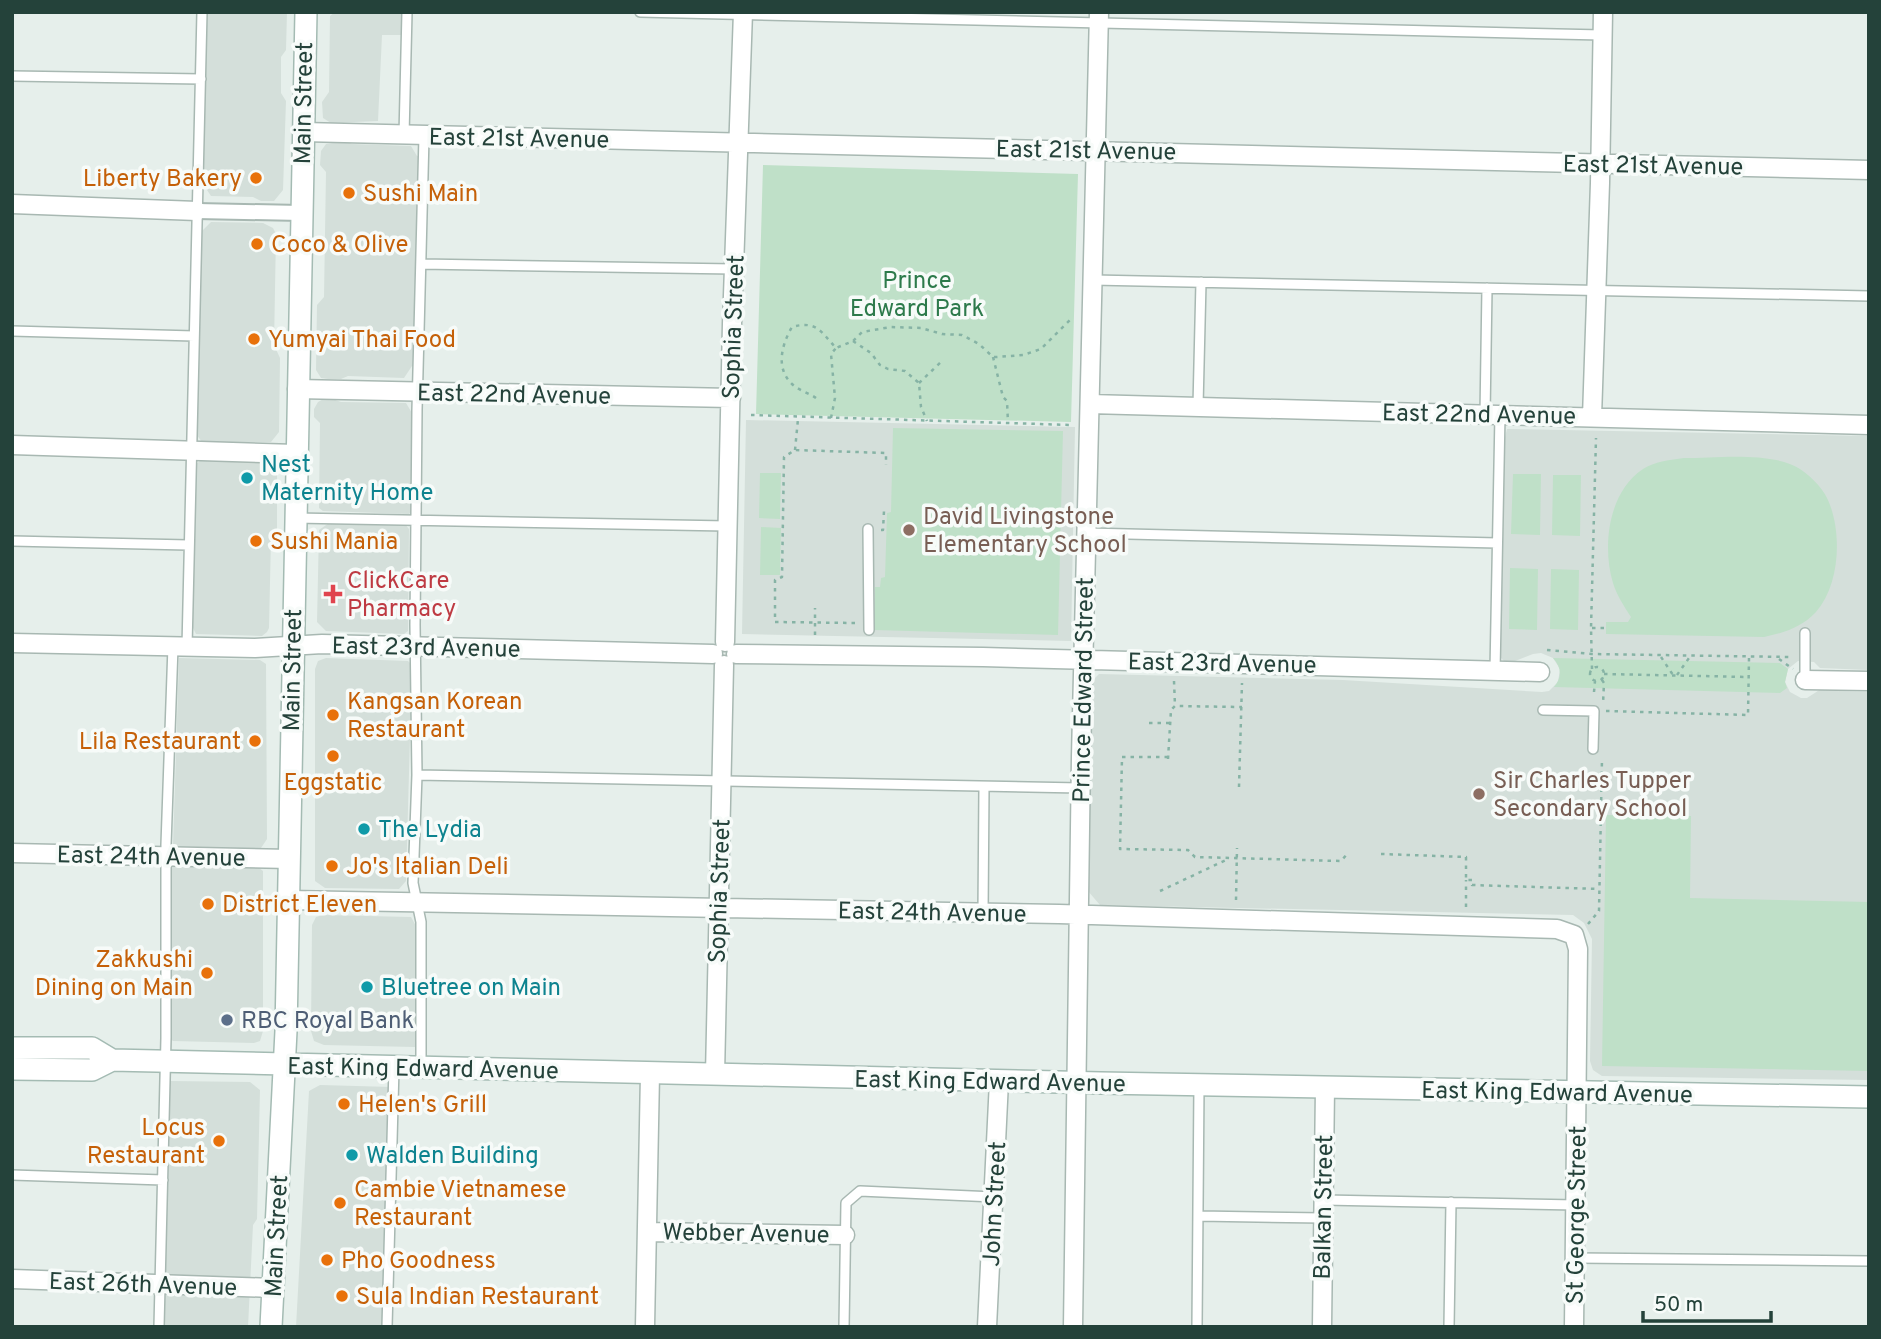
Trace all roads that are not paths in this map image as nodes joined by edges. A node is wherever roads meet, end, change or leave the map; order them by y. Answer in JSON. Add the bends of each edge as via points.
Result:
{"nodes":[{"id":1,"x":202,"y":12,"type":"edge"},
{"id":2,"x":306,"y":12,"type":"edge"},
{"id":3,"x":407,"y":12,"type":"edge"},
{"id":4,"x":640,"y":12,"type":"edge"},
{"id":5,"x":1603,"y":12,"type":"edge"},
{"id":6,"x":743,"y":14,"type":"edge"},
{"id":7,"x":1099,"y":18,"type":"edge"},
{"id":8,"x":1602,"y":35,"type":"junction"},
{"id":9,"x":12,"y":76,"type":"edge"},
{"id":10,"x":201,"y":79,"type":"junction"},
{"id":11,"x":303,"y":132,"type":"junction"},
{"id":12,"x":404,"y":135,"type":"junction"},
{"id":13,"x":424,"y":136,"type":"junction"},
{"id":14,"x":738,"y":142,"type":"junction"},
{"id":15,"x":1097,"y":150,"type":"junction"},
{"id":16,"x":1601,"y":164,"type":"junction"},
{"id":17,"x":1869,"y":170,"type":"edge"},
{"id":18,"x":12,"y":204,"type":"edge"},
{"id":19,"x":197,"y":211,"type":"junction"},
{"id":20,"x":301,"y":213,"type":"junction"},
{"id":21,"x":421,"y":264,"type":"junction"},
{"id":22,"x":734,"y":269,"type":"junction"},
{"id":23,"x":1093,"y":280,"type":"junction"},
{"id":24,"x":1201,"y":282,"type":"junction"},
{"id":25,"x":1487,"y":288,"type":"junction"},
{"id":26,"x":1596,"y":291,"type":"junction"},
{"id":27,"x":1869,"y":296,"type":"edge"},
{"id":28,"x":12,"y":331,"type":"edge"},
{"id":29,"x":194,"y":336,"type":"junction"},
{"id":30,"x":297,"y":389,"type":"junction"},
{"id":31,"x":418,"y":392,"type":"junction"},
{"id":32,"x":731,"y":398,"type":"junction"},
{"id":33,"x":1090,"y":404,"type":"junction"},
{"id":34,"x":1198,"y":406,"type":"junction"},
{"id":35,"x":1492,"y":415,"type":"junction"},
{"id":36,"x":1592,"y":417,"type":"junction"},
{"id":37,"x":1869,"y":425,"type":"edge"},
{"id":38,"x":12,"y":445,"type":"edge"},
{"id":39,"x":191,"y":450,"type":"junction"},
{"id":40,"x":296,"y":454,"type":"junction"},
{"id":41,"x":294,"y":519,"type":"junction"},
{"id":42,"x":417,"y":520,"type":"junction"},
{"id":43,"x":727,"y":526,"type":"junction"},
{"id":44,"x":868,"y":530,"type":"dead end"},
{"id":45,"x":1087,"y":533,"type":"junction"},
{"id":46,"x":12,"y":541,"type":"edge"},
{"id":47,"x":1497,"y":543,"type":"junction"},
{"id":48,"x":188,"y":545,"type":"junction"},
{"id":49,"x":866,"y":626,"type":"road end"},
{"id":50,"x":1805,"y":633,"type":"dead end"},
{"id":51,"x":12,"y":643,"type":"edge"},
{"id":52,"x":180,"y":647,"type":"junction"},
{"id":53,"x":292,"y":647,"type":"junction"},
{"id":54,"x":416,"y":647,"type":"junction"},
{"id":55,"x":725,"y":653,"type":"junction"},
{"id":56,"x":1084,"y":659,"type":"junction"},
{"id":57,"x":1495,"y":671,"type":"junction"},
{"id":58,"x":1539,"y":672,"type":"dead end"},
{"id":59,"x":1805,"y":680,"type":"joint"},
{"id":60,"x":1869,"y":681,"type":"edge"},
{"id":61,"x":1543,"y":710,"type":"dead end"},
{"id":62,"x":1598,"y":750,"type":"road end"},
{"id":63,"x":417,"y":775,"type":"junction"},
{"id":64,"x":723,"y":780,"type":"junction"},
{"id":65,"x":984,"y":787,"type":"junction"},
{"id":66,"x":1080,"y":788,"type":"junction"},
{"id":67,"x":12,"y":853,"type":"edge"},
{"id":68,"x":166,"y":856,"type":"junction"},
{"id":69,"x":290,"y":859,"type":"junction"},
{"id":70,"x":289,"y":900,"type":"junction"},
{"id":71,"x":416,"y":903,"type":"junction"},
{"id":72,"x":719,"y":908,"type":"junction"},
{"id":73,"x":983,"y":913,"type":"junction"},
{"id":74,"x":1078,"y":915,"type":"junction"},
{"id":75,"x":1574,"y":935,"type":"joint"},
{"id":76,"x":12,"y":1048,"type":"edge"},
{"id":77,"x":112,"y":1060,"type":"junction"},
{"id":78,"x":166,"y":1061,"type":"junction"},
{"id":79,"x":285,"y":1065,"type":"junction"},
{"id":80,"x":394,"y":1067,"type":"junction"},
{"id":81,"x":421,"y":1068,"type":"junction"},
{"id":82,"x":12,"y":1069,"type":"edge"},
{"id":83,"x":650,"y":1074,"type":"junction"},
{"id":84,"x":715,"y":1075,"type":"junction"},
{"id":85,"x":999,"y":1081,"type":"junction"},
{"id":86,"x":1076,"y":1083,"type":"junction"},
{"id":87,"x":1199,"y":1085,"type":"junction"},
{"id":88,"x":1325,"y":1087,"type":"junction"},
{"id":89,"x":1577,"y":1093,"type":"junction"},
{"id":90,"x":1869,"y":1097,"type":"edge"},
{"id":91,"x":12,"y":1175,"type":"edge"},
{"id":92,"x":163,"y":1180,"type":"junction"},
{"id":93,"x":994,"y":1197,"type":"junction"},
{"id":94,"x":1451,"y":1202,"type":"junction"},
{"id":95,"x":1576,"y":1205,"type":"junction"},
{"id":96,"x":1323,"y":1209,"type":"junction"},
{"id":97,"x":1199,"y":1216,"type":"junction"},
{"id":98,"x":648,"y":1232,"type":"junction"},
{"id":99,"x":845,"y":1235,"type":"junction"},
{"id":100,"x":1576,"y":1258,"type":"junction"},
{"id":101,"x":1869,"y":1261,"type":"edge"},
{"id":102,"x":12,"y":1279,"type":"edge"},
{"id":103,"x":160,"y":1285,"type":"junction"},
{"id":104,"x":273,"y":1288,"type":"junction"},
{"id":105,"x":159,"y":1327,"type":"edge"},
{"id":106,"x":271,"y":1327,"type":"edge"},
{"id":107,"x":387,"y":1327,"type":"edge"},
{"id":108,"x":645,"y":1327,"type":"edge"},
{"id":109,"x":844,"y":1327,"type":"edge"},
{"id":110,"x":987,"y":1327,"type":"edge"},
{"id":111,"x":1073,"y":1327,"type":"edge"},
{"id":112,"x":1197,"y":1327,"type":"edge"},
{"id":113,"x":1322,"y":1327,"type":"edge"},
{"id":114,"x":1449,"y":1327,"type":"edge"},
{"id":115,"x":1574,"y":1327,"type":"edge"}],
"edges":[{"from":1,"to":10,"type":"lane"},
{"from":2,"to":11,"type":"main road","name":"Main Street"},
{"from":3,"to":12,"type":"lane"},
{"from":4,"to":6,"type":"lane"},
{"from":5,"to":8,"type":"street"},
{"from":6,"to":7,"type":"lane"},
{"from":6,"to":14,"type":"street","name":"Sophia Street"},
{"from":7,"to":8,"type":"lane"},
{"from":7,"to":15,"type":"street","name":"Prince Edward Street"},
{"from":8,"to":16,"type":"street"},
{"from":9,"to":10,"type":"lane"},
{"from":10,"to":19,"type":"lane"},
{"from":11,"to":12,"type":"street","name":"East 21st Avenue"},
{"from":11,"to":20,"type":"main road","name":"Main Street"},
{"from":12,"to":13,"type":"street","name":"East 21st Avenue"},
{"from":13,"to":14,"type":"street","name":"East 21st Avenue"},
{"from":13,"to":21,"type":"lane"},
{"from":14,"to":15,"type":"street","name":"East 21st Avenue"},
{"from":14,"to":22,"type":"street","name":"Sophia Street"},
{"from":15,"to":16,"type":"street","name":"East 21st Avenue"},
{"from":15,"to":23,"type":"street","name":"Prince Edward Street"},
{"from":16,"to":17,"type":"street","name":"East 21st Avenue"},
{"from":16,"to":26,"type":"street"},
{"from":18,"to":19,"type":"street"},
{"from":19,"to":20,"type":"street"},
{"from":19,"to":29,"type":"lane"},
{"from":20,"to":30,"type":"main road","name":"Main Street"},
{"from":21,"to":22,"type":"lane"},
{"from":21,"to":31,"type":"lane"},
{"from":22,"to":32,"type":"street","name":"Sophia Street"},
{"from":23,"to":24,"type":"lane"},
{"from":23,"to":33,"type":"street","name":"Prince Edward Street"},
{"from":24,"to":25,"type":"lane"},
{"from":24,"to":34,"type":"lane"},
{"from":25,"to":26,"type":"lane"},
{"from":25,"to":35,"type":"lane"},
{"from":26,"to":27,"type":"lane"},
{"from":26,"to":36,"type":"street"},
{"from":28,"to":29,"type":"lane"},
{"from":29,"to":39,"type":"lane"},
{"from":30,"to":31,"type":"street","name":"East 22nd Avenue"},
{"from":30,"to":40,"type":"main road","name":"Main Street"},
{"from":31,"to":32,"type":"street","name":"East 22nd Avenue"},
{"from":31,"to":42,"type":"lane"},
{"from":32,"to":43,"type":"street","name":"Sophia Street"},
{"from":33,"to":34,"type":"street","name":"East 22nd Avenue"},
{"from":33,"to":45,"type":"street","name":"Prince Edward Street"},
{"from":34,"to":35,"type":"street","name":"East 22nd Avenue"},
{"from":35,"to":36,"type":"street","name":"East 22nd Avenue"},
{"from":35,"to":47,"type":"lane"},
{"from":36,"to":37,"type":"street","name":"East 22nd Avenue"},
{"from":38,"to":39,"type":"street"},
{"from":39,"to":40,"type":"street"},
{"from":39,"to":48,"type":"lane"},
{"from":40,"to":41,"type":"main road","name":"Main Street"},
{"from":41,"to":42,"type":"lane"},
{"from":41,"to":53,"type":"main road","name":"Main Street"},
{"from":42,"to":43,"type":"lane"},
{"from":42,"to":54,"type":"lane"},
{"from":43,"to":55,"type":"street","name":"Sophia Street"},
{"from":44,"to":49,"type":"lane"},
{"from":45,"to":47,"type":"lane"},
{"from":45,"to":56,"type":"street","name":"Prince Edward Street"},
{"from":46,"to":48,"type":"lane"},
{"from":47,"to":57,"type":"lane"},
{"from":48,"to":52,"type":"lane"},
{"from":50,"to":59,"type":"lane"},
{"from":51,"to":52,"type":"street","name":"East 23rd Avenue"},
{"from":52,"to":53,"type":"street","name":"East 23rd Avenue"},
{"from":52,"to":68,"type":"lane"},
{"from":53,"to":54,"type":"street","name":"East 23rd Avenue"},
{"from":53,"to":69,"type":"main road","name":"Main Street"},
{"from":54,"to":55,"type":"street","name":"East 23rd Avenue"},
{"from":54,"to":63,"type":"lane"},
{"from":55,"to":56,"type":"street","name":"East 23rd Avenue"},
{"from":55,"to":64,"type":"street","name":"Sophia Street"},
{"from":56,"to":57,"type":"street","name":"East 23rd Avenue"},
{"from":56,"to":66,"type":"street","name":"Prince Edward Street"},
{"from":57,"to":58,"type":"street","name":"East 23rd Avenue"},
{"from":59,"to":60,"type":"street"},
{"from":61,"to":62,"type":"lane","via":[[1594,711]]},
{"from":63,"to":64,"type":"lane"},
{"from":63,"to":71,"type":"lane"},
{"from":64,"to":65,"type":"lane"},
{"from":64,"to":72,"type":"street","name":"Sophia Street"},
{"from":65,"to":66,"type":"lane"},
{"from":65,"to":73,"type":"lane"},
{"from":66,"to":74,"type":"street","name":"Prince Edward Street"},
{"from":67,"to":68,"type":"street","name":"East 24th Avenue"},
{"from":68,"to":69,"type":"street","name":"East 24th Avenue"},
{"from":68,"to":78,"type":"lane"},
{"from":69,"to":70,"type":"main road","name":"Main Street"},
{"from":70,"to":71,"type":"street","name":"East 24th Avenue"},
{"from":70,"to":79,"type":"main road","name":"Main Street"},
{"from":71,"to":72,"type":"street","name":"East 24th Avenue"},
{"from":71,"to":81,"type":"lane","via":[[421,922]]},
{"from":72,"to":73,"type":"street","name":"East 24th Avenue"},
{"from":72,"to":84,"type":"street","name":"Sophia Street"},
{"from":73,"to":74,"type":"street","name":"East 24th Avenue"},
{"from":74,"to":75,"type":"street","name":"East 24th Avenue","via":[[1557,929]]},
{"from":74,"to":86,"type":"street","name":"Prince Edward Street"},
{"from":75,"to":89,"type":"street","name":"St George Street","via":[[1578,949]]},
{"from":76,"to":77,"type":"main road","name":"East King Edward Avenue","via":[[92,1048]]},
{"from":77,"to":78,"type":"main road","name":"East King Edward Avenue"},
{"from":77,"to":82,"type":"main road","name":"East King Edward Avenue","via":[[92,1070]]},
{"from":78,"to":79,"type":"main road","name":"East King Edward Avenue"},
{"from":78,"to":92,"type":"lane"},
{"from":79,"to":80,"type":"main road","name":"East King Edward Avenue"},
{"from":79,"to":104,"type":"main road","name":"Main Street"},
{"from":80,"to":81,"type":"main road","name":"East King Edward Avenue"},
{"from":80,"to":107,"type":"lane"},
{"from":81,"to":83,"type":"main road","name":"East King Edward Avenue"},
{"from":83,"to":84,"type":"main road","name":"East King Edward Avenue"},
{"from":83,"to":98,"type":"street"},
{"from":84,"to":85,"type":"main road","name":"East King Edward Avenue"},
{"from":85,"to":86,"type":"main road","name":"East King Edward Avenue"},
{"from":85,"to":93,"type":"street","name":"John Street"},
{"from":86,"to":87,"type":"main road","name":"East King Edward Avenue"},
{"from":86,"to":111,"type":"street","name":"Prince Edward Street"},
{"from":87,"to":88,"type":"main road","name":"East King Edward Avenue"},
{"from":87,"to":97,"type":"lane"},
{"from":88,"to":89,"type":"main road","name":"East King Edward Avenue"},
{"from":88,"to":96,"type":"street","name":"Balkan Street"},
{"from":89,"to":90,"type":"main road","name":"East King Edward Avenue"},
{"from":89,"to":95,"type":"street","name":"St George Street"},
{"from":91,"to":92,"type":"lane"},
{"from":92,"to":103,"type":"lane"},
{"from":93,"to":99,"type":"lane","via":[[860,1191],[846,1203]]},
{"from":93,"to":110,"type":"street","name":"John Street"},
{"from":94,"to":95,"type":"lane"},
{"from":94,"to":96,"type":"lane"},
{"from":94,"to":114,"type":"lane"},
{"from":95,"to":100,"type":"street","name":"St George Street"},
{"from":96,"to":97,"type":"lane"},
{"from":96,"to":113,"type":"street","name":"Balkan Street"},
{"from":97,"to":112,"type":"lane"},
{"from":98,"to":99,"type":"street","name":"Webber Avenue"},
{"from":98,"to":108,"type":"street"},
{"from":99,"to":109,"type":"lane"},
{"from":100,"to":101,"type":"lane"},
{"from":100,"to":115,"type":"street","name":"St George Street"},
{"from":102,"to":103,"type":"street","name":"East 26th Avenue"},
{"from":103,"to":104,"type":"street","name":"East 26th Avenue"},
{"from":103,"to":105,"type":"lane"},
{"from":104,"to":106,"type":"main road","name":"Main Street"}]}
